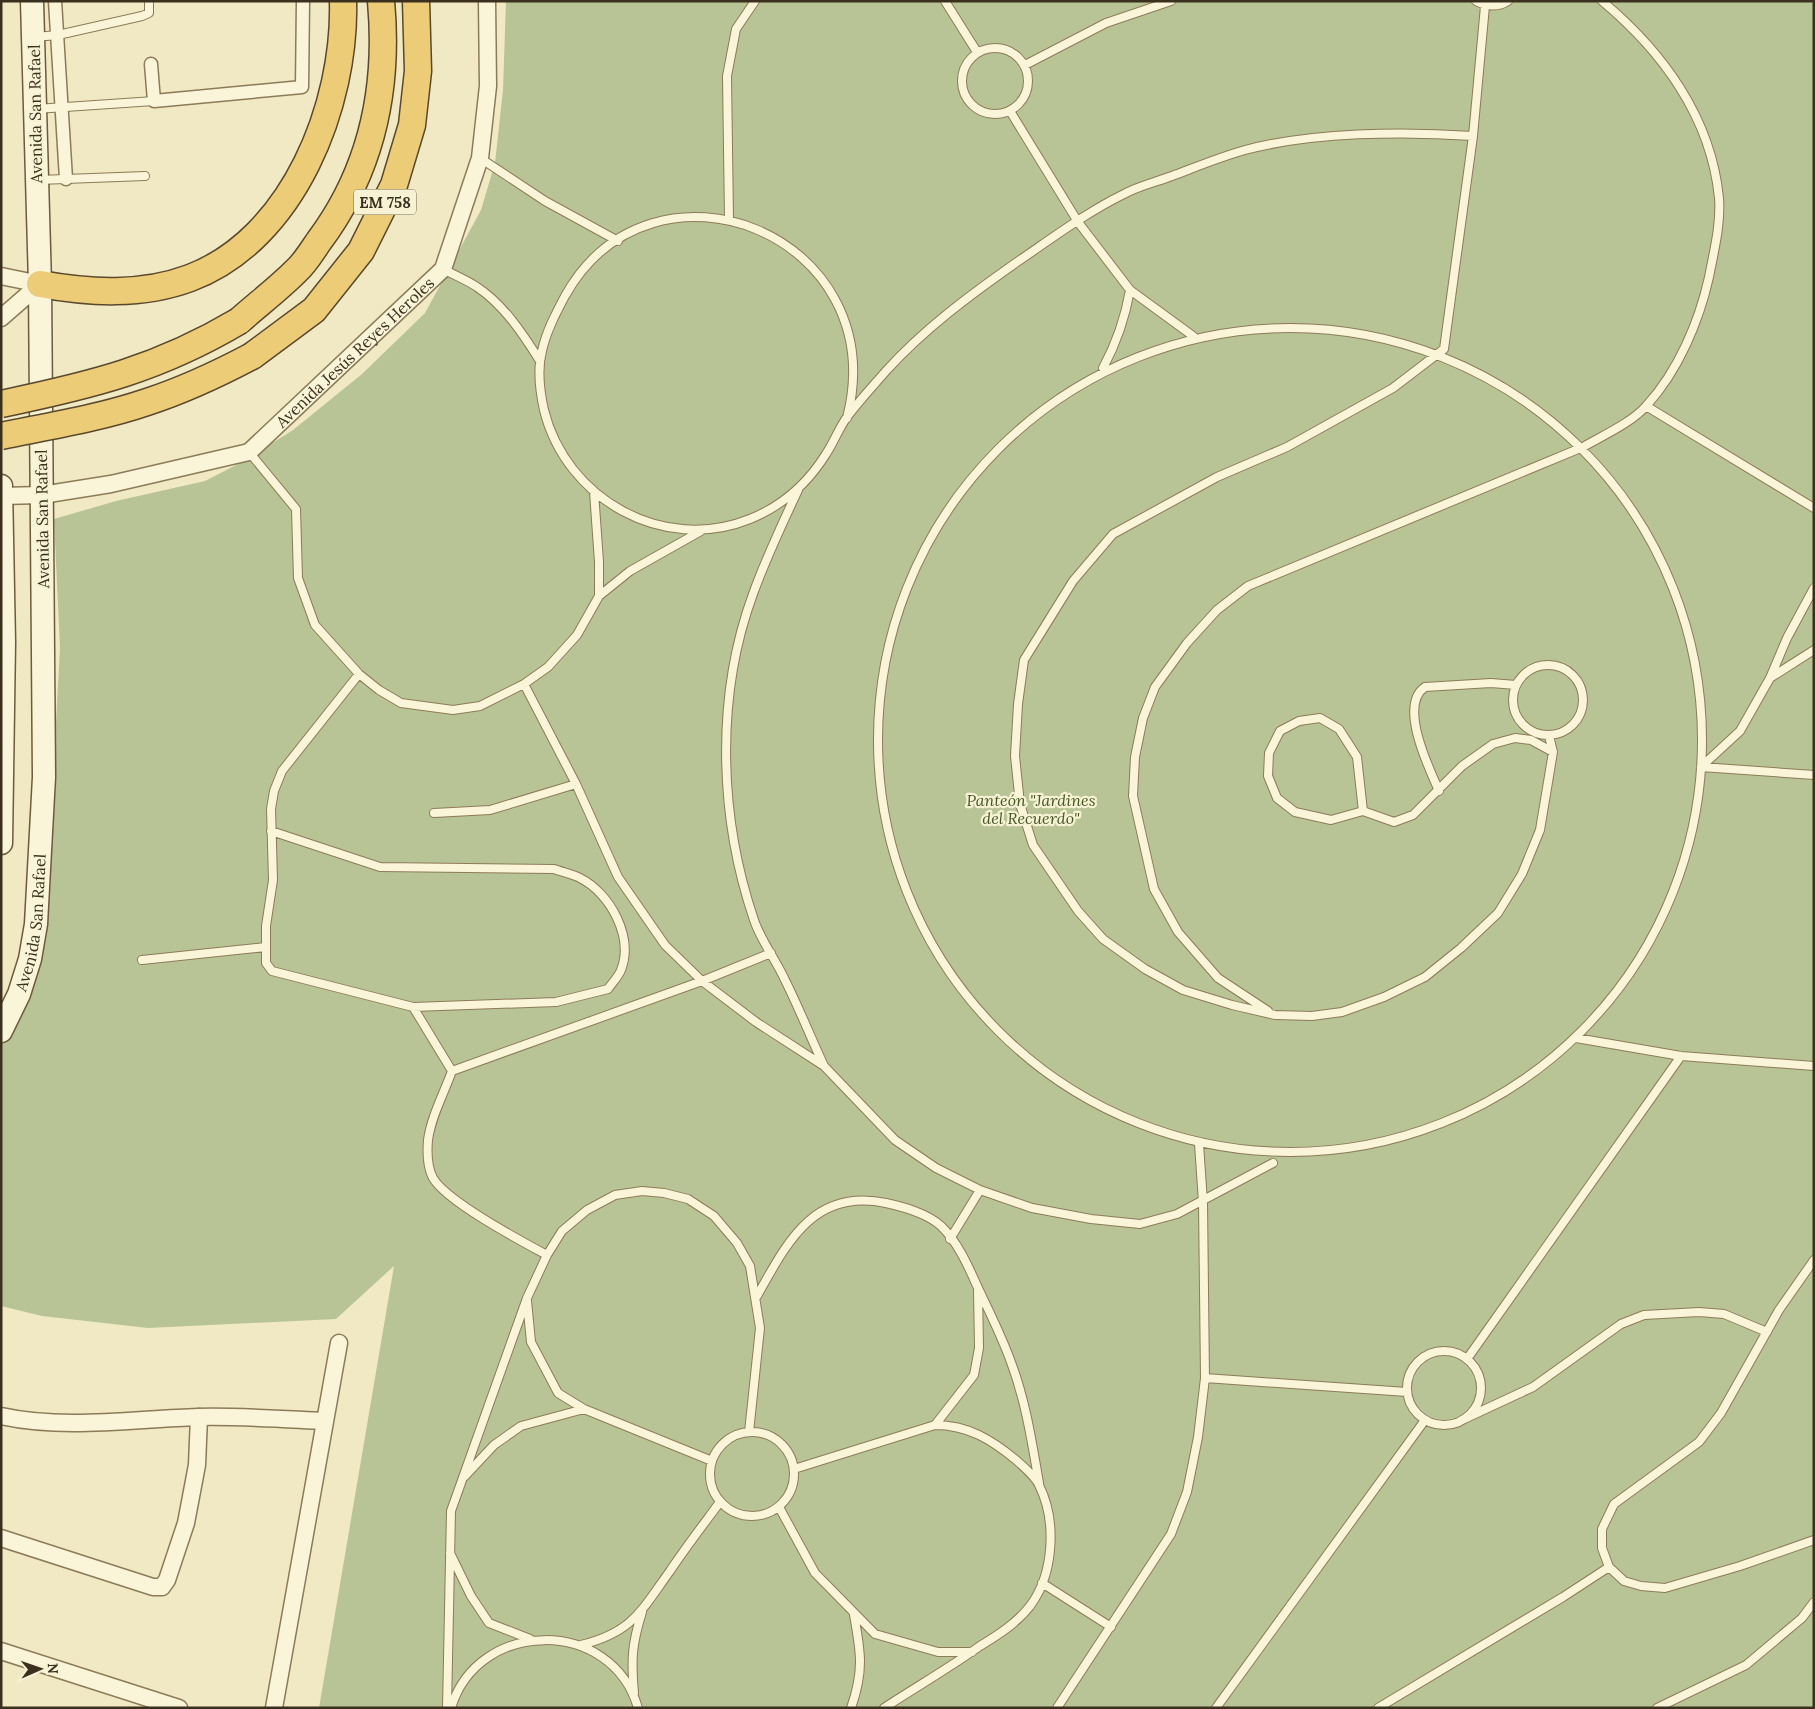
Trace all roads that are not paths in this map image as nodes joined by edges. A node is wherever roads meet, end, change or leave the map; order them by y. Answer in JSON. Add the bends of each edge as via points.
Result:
{"nodes":[{"id":1,"x":32,"y":1,"type":"edge"},
{"id":2,"x":55,"y":1,"type":"edge"},
{"id":3,"x":149,"y":1,"type":"edge"},
{"id":4,"x":303,"y":1,"type":"edge"},
{"id":5,"x":343,"y":1,"type":"edge"},
{"id":6,"x":381,"y":1,"type":"edge"},
{"id":7,"x":416,"y":1,"type":"edge"},
{"id":8,"x":487,"y":1,"type":"edge"},
{"id":9,"x":755,"y":1,"type":"edge"},
{"id":10,"x":945,"y":1,"type":"edge"},
{"id":11,"x":1171,"y":1,"type":"edge"},
{"id":12,"x":1476,"y":1,"type":"edge"},
{"id":13,"x":1508,"y":1,"type":"edge"},
{"id":14,"x":1602,"y":1,"type":"edge"},
{"id":15,"x":1486,"y":6,"type":"junction"},
{"id":16,"x":58,"y":36,"type":"junction"},
{"id":17,"x":33,"y":37,"type":"junction"},
{"id":18,"x":977,"y":52,"type":"junction"},
{"id":19,"x":151,"y":64,"type":"dead end"},
{"id":20,"x":1025,"y":65,"type":"junction"},
{"id":21,"x":154,"y":101,"type":"junction"},
{"id":22,"x":60,"y":108,"type":"junction"},
{"id":23,"x":36,"y":109,"type":"junction"},
{"id":24,"x":1010,"y":111,"type":"junction"},
{"id":25,"x":1473,"y":136,"type":"junction"},
{"id":26,"x":480,"y":158,"type":"junction"},
{"id":27,"x":145,"y":176,"type":"dead end"},
{"id":28,"x":66,"y":179,"type":"junction"},
{"id":29,"x":37,"y":180,"type":"junction"},
{"id":30,"x":729,"y":220,"type":"junction"},
{"id":31,"x":1078,"y":222,"type":"junction"},
{"id":32,"x":618,"y":240,"type":"junction"},
{"id":33,"x":443,"y":269,"type":"junction"},
{"id":34,"x":1,"y":276,"type":"edge"},
{"id":35,"x":40,"y":284,"type":"junction"},
{"id":36,"x":1130,"y":290,"type":"junction"},
{"id":37,"x":1,"y":318,"type":"edge"},
{"id":38,"x":1193,"y":336,"type":"junction"},
{"id":39,"x":1444,"y":349,"type":"junction"},
{"id":40,"x":540,"y":361,"type":"junction"},
{"id":41,"x":1103,"y":368,"type":"junction"},
{"id":42,"x":1,"y":404,"type":"edge"},
{"id":43,"x":1646,"y":406,"type":"junction"},
{"id":44,"x":847,"y":418,"type":"junction"},
{"id":45,"x":1,"y":436,"type":"edge"},
{"id":46,"x":1583,"y":446,"type":"junction"},
{"id":47,"x":249,"y":452,"type":"junction"},
{"id":48,"x":1,"y":486,"type":"edge"},
{"id":49,"x":799,"y":488,"type":"junction"},
{"id":50,"x":594,"y":492,"type":"junction"},
{"id":51,"x":42,"y":495,"type":"junction"},
{"id":52,"x":1,"y":496,"type":"edge"},
{"id":53,"x":1814,"y":508,"type":"edge"},
{"id":54,"x":704,"y":529,"type":"junction"},
{"id":55,"x":1814,"y":588,"type":"edge"},
{"id":56,"x":599,"y":596,"type":"junction"},
{"id":57,"x":2,"y":642,"type":"edge"},
{"id":58,"x":1814,"y":650,"type":"edge"},
{"id":59,"x":359,"y":674,"type":"junction"},
{"id":60,"x":1770,"y":678,"type":"junction"},
{"id":61,"x":524,"y":684,"type":"junction"},
{"id":62,"x":1516,"y":685,"type":"junction"},
{"id":63,"x":1549,"y":736,"type":"junction"},
{"id":64,"x":1553,"y":752,"type":"junction"},
{"id":65,"x":2,"y":767,"type":"edge"},
{"id":66,"x":1701,"y":767,"type":"junction"},
{"id":67,"x":1814,"y":775,"type":"edge"},
{"id":68,"x":576,"y":784,"type":"junction"},
{"id":69,"x":1439,"y":791,"type":"junction"},
{"id":70,"x":1363,"y":811,"type":"junction"},
{"id":71,"x":434,"y":813,"type":"dead end"},
{"id":72,"x":271,"y":831,"type":"junction"},
{"id":73,"x":1,"y":843,"type":"edge"},
{"id":74,"x":266,"y":947,"type":"junction"},
{"id":75,"x":771,"y":953,"type":"junction"},
{"id":76,"x":142,"y":960,"type":"dead end"},
{"id":77,"x":702,"y":981,"type":"junction"},
{"id":78,"x":413,"y":1006,"type":"junction"},
{"id":79,"x":1275,"y":1015,"type":"junction"},
{"id":80,"x":1,"y":1031,"type":"edge"},
{"id":81,"x":1576,"y":1038,"type":"junction"},
{"id":82,"x":1681,"y":1056,"type":"junction"},
{"id":83,"x":824,"y":1066,"type":"junction"},
{"id":84,"x":1814,"y":1066,"type":"edge"},
{"id":85,"x":452,"y":1071,"type":"junction"},
{"id":86,"x":1199,"y":1144,"type":"junction"},
{"id":87,"x":1273,"y":1162,"type":"junction"},
{"id":88,"x":980,"y":1190,"type":"junction"},
{"id":89,"x":1203,"y":1202,"type":"junction"},
{"id":90,"x":950,"y":1239,"type":"junction"},
{"id":91,"x":547,"y":1255,"type":"junction"},
{"id":92,"x":1814,"y":1260,"type":"edge"},
{"id":93,"x":978,"y":1286,"type":"junction"},
{"id":94,"x":756,"y":1296,"type":"junction"},
{"id":95,"x":526,"y":1298,"type":"junction"},
{"id":96,"x":1768,"y":1332,"type":"junction"},
{"id":97,"x":339,"y":1342,"type":"dead end"},
{"id":98,"x":1467,"y":1359,"type":"junction"},
{"id":99,"x":1205,"y":1378,"type":"junction"},
{"id":100,"x":1407,"y":1392,"type":"junction"},
{"id":101,"x":584,"y":1410,"type":"junction"},
{"id":102,"x":1,"y":1416,"type":"edge"},
{"id":103,"x":199,"y":1417,"type":"junction"},
{"id":104,"x":1424,"y":1420,"type":"junction"},
{"id":105,"x":1462,"y":1420,"type":"junction"},
{"id":106,"x":324,"y":1421,"type":"junction"},
{"id":107,"x":935,"y":1425,"type":"junction"},
{"id":108,"x":749,"y":1432,"type":"junction"},
{"id":109,"x":712,"y":1461,"type":"junction"},
{"id":110,"x":794,"y":1469,"type":"junction"},
{"id":111,"x":463,"y":1479,"type":"junction"},
{"id":112,"x":1039,"y":1484,"type":"junction"},
{"id":113,"x":720,"y":1502,"type":"junction"},
{"id":114,"x":779,"y":1507,"type":"junction"},
{"id":115,"x":1,"y":1538,"type":"edge"},
{"id":116,"x":1814,"y":1540,"type":"edge"},
{"id":117,"x":449,"y":1551,"type":"junction"},
{"id":118,"x":1610,"y":1567,"type":"junction"},
{"id":119,"x":1042,"y":1582,"type":"junction"},
{"id":120,"x":1814,"y":1602,"type":"edge"},
{"id":121,"x":642,"y":1612,"type":"junction"},
{"id":122,"x":854,"y":1615,"type":"junction"},
{"id":123,"x":1111,"y":1628,"type":"junction"},
{"id":124,"x":530,"y":1639,"type":"junction"},
{"id":125,"x":581,"y":1645,"type":"junction"},
{"id":126,"x":1,"y":1651,"type":"edge"},
{"id":127,"x":972,"y":1652,"type":"junction"},
{"id":128,"x":635,"y":1695,"type":"junction"},
{"id":129,"x":179,"y":1708,"type":"edge"},
{"id":130,"x":274,"y":1708,"type":"edge"},
{"id":131,"x":447,"y":1708,"type":"edge"},
{"id":132,"x":451,"y":1708,"type":"edge"},
{"id":133,"x":638,"y":1708,"type":"edge"},
{"id":134,"x":642,"y":1708,"type":"edge"},
{"id":135,"x":851,"y":1708,"type":"edge"},
{"id":136,"x":884,"y":1708,"type":"edge"},
{"id":137,"x":1057,"y":1708,"type":"edge"},
{"id":138,"x":1216,"y":1708,"type":"edge"},
{"id":139,"x":1378,"y":1708,"type":"edge"},
{"id":140,"x":1657,"y":1708,"type":"edge"}],
"edges":[{"from":1,"to":17,"type":"main road","name":"Avenida San Rafael"},
{"from":2,"to":16,"type":"street"},
{"from":3,"to":16,"type":"lane","via":[[148,13]]},
{"from":4,"to":21,"type":"street","via":[[302,87]]},
{"from":5,"to":35,"type":"highway","via":[[339,63],[314,148],[284,201],[266,226],[249,242],[209,269],[153,288],[110,291]]},
{"from":6,"to":42,"type":"highway","number":"EM 758","bridge":true,"via":[[381,92],[367,154],[335,219],[297,270],[239,321],[185,350],[130,373]]},
{"from":7,"to":45,"type":"highway","number":"EM 758","bridge":true,"via":[[418,71],[412,125],[394,185],[361,251],[314,310],[252,356],[216,375],[147,403]]},
{"from":8,"to":26,"type":"street","name":"Avenida Jesús Reyes Heroles","via":[[488,86]]},
{"from":9,"to":30,"type":"lane","via":[[736,30],[727,76]]},
{"from":10,"to":18,"type":"lane"},
{"from":11,"to":20,"type":"lane","via":[[1106,23]]},
{"from":12,"to":15,"type":"lane"},
{"from":13,"to":15,"type":"lane"},
{"from":14,"to":43,"type":"lane","via":[[1627,22],[1670,70],[1697,117],[1712,160],[1719,199],[1717,237],[1702,308],[1681,356]]},
{"from":15,"to":25,"type":"lane"},
{"from":16,"to":17,"type":"lane"},
{"from":16,"to":22,"type":"street"},
{"from":17,"to":23,"type":"main road","name":"Avenida San Rafael"},
{"from":18,"to":20,"type":"lane","via":[[985,48],[1007,49]]},
{"from":18,"to":24,"type":"lane","via":[[964,68],[961,84],[965,95],[984,113],[995,115]]},
{"from":19,"to":21,"type":"street"},
{"from":20,"to":24,"type":"lane","via":[[1029,76],[1028,89],[1020,104]]},
{"from":21,"to":22,"type":"lane"},
{"from":22,"to":23,"type":"lane"},
{"from":22,"to":28,"type":"street"},
{"from":23,"to":29,"type":"main road","name":"Avenida San Rafael"},
{"from":24,"to":31,"type":"lane"},
{"from":25,"to":31,"type":"lane","via":[[1399,133],[1292,140],[1244,150],[1124,194]]},
{"from":25,"to":39,"type":"lane"},
{"from":26,"to":32,"type":"lane","via":[[545,201]]},
{"from":26,"to":33,"type":"street","name":"Avenida Jesús Reyes Heroles"},
{"from":27,"to":28,"type":"lane"},
{"from":28,"to":29,"type":"lane"},
{"from":29,"to":35,"type":"main road","name":"Avenida San Rafael"},
{"from":30,"to":32,"type":"lane","via":[[669,220]]},
{"from":30,"to":44,"type":"lane","via":[[768,234],[797,252],[820,276],[834,297],[848,332],[853,362]]},
{"from":31,"to":36,"type":"lane"},
{"from":31,"to":44,"type":"lane","via":[[1006,270],[933,325],[904,352]]},
{"from":32,"to":40,"type":"lane","via":[[587,266],[571,286],[555,315]]},
{"from":33,"to":40,"type":"lane","via":[[477,287],[493,300]]},
{"from":33,"to":47,"type":"street","name":"Avenida Jesús Reyes Heroles"},
{"from":34,"to":35,"type":"street"},
{"from":35,"to":37,"type":"street"},
{"from":35,"to":51,"type":"main road","name":"Avenida San Rafael"},
{"from":36,"to":38,"type":"lane"},
{"from":36,"to":41,"type":"lane","via":[[1126,317]]},
{"from":38,"to":39,"type":"lane","via":[[1239,330],[1327,329]]},
{"from":38,"to":41,"type":"lane"},
{"from":39,"to":46,"type":"lane","via":[[1499,378],[1540,407]]},
{"from":39,"to":79,"type":"lane","via":[[1385,392],[1286,447],[1217,477],[1113,534],[1073,581],[1024,660],[1015,756],[1020,804],[1033,845],[1055,880],[1103,939],[1145,969],[1183,990],[1232,1006]]},
{"from":40,"to":50,"type":"lane","via":[[542,403],[554,440],[571,468]]},
{"from":41,"to":86,"type":"lane","via":[[1010,439],[971,480],[921,560],[888,642],[880,680],[875,730],[879,785],[891,843],[913,902],[944,958],[1004,1037],[1038,1071],[1085,1098]]},
{"from":43,"to":46,"type":"lane"},
{"from":43,"to":53,"type":"lane"},
{"from":44,"to":49,"type":"lane","via":[[825,457]]},
{"from":46,"to":66,"type":"lane","via":[[1636,516],[1659,561],[1679,616],[1686,650],[1699,726]]},
{"from":46,"to":79,"type":"lane","via":[[1248,586],[1205,623],[1155,687],[1143,718],[1135,757],[1133,796],[1154,889],[1178,932],[1218,978]]},
{"from":47,"to":51,"type":"street","via":[[111,484]]},
{"from":47,"to":59,"type":"lane","via":[[296,509],[298,578],[315,625]]},
{"from":48,"to":52,"type":"main road"},
{"from":49,"to":54,"type":"lane","via":[[754,517],[720,528]]},
{"from":49,"to":75,"type":"lane","via":[[752,595],[730,693],[726,747],[727,798],[738,859],[754,922]]},
{"from":50,"to":54,"type":"lane","via":[[619,510],[648,523],[684,530]]},
{"from":50,"to":56,"type":"lane"},
{"from":51,"to":52,"type":"street"},
{"from":51,"to":80,"type":"main road","name":"Avenida San Rafael","via":[[44,777],[39,897],[30,959],[20,994]]},
{"from":52,"to":57,"type":"main road"},
{"from":54,"to":56,"type":"lane","via":[[630,571]]},
{"from":55,"to":60,"type":"lane"},
{"from":56,"to":61,"type":"lane","via":[[577,635],[548,667]]},
{"from":57,"to":65,"type":"main road"},
{"from":58,"to":60,"type":"lane"},
{"from":59,"to":61,"type":"lane","via":[[402,703],[453,710],[480,706]]},
{"from":59,"to":72,"type":"lane","via":[[282,772],[274,791]]},
{"from":60,"to":66,"type":"lane","via":[[1740,731]]},
{"from":61,"to":68,"type":"lane"},
{"from":62,"to":63,"type":"lane","via":[[1514,708],[1526,729]]},
{"from":62,"to":63,"type":"lane","via":[[1529,671],[1546,665],[1564,668],[1578,681],[1584,699],[1580,717],[1567,730]]},
{"from":62,"to":69,"type":"lane","via":[[1491,683],[1425,687],[1417,692],[1414,710],[1421,750]]},
{"from":63,"to":64,"type":"lane"},
{"from":64,"to":69,"type":"lane","via":[[1531,740],[1515,738],[1493,744],[1462,766]]},
{"from":64,"to":79,"type":"lane","via":[[1540,830],[1522,874],[1492,919],[1425,977],[1384,998],[1342,1012],[1312,1016]]},
{"from":65,"to":73,"type":"main road"},
{"from":66,"to":67,"type":"lane"},
{"from":66,"to":81,"type":"lane","via":[[1687,847],[1667,898],[1611,994]]},
{"from":68,"to":71,"type":"lane","via":[[490,810]]},
{"from":68,"to":77,"type":"lane","via":[[618,877],[665,945]]},
{"from":69,"to":70,"type":"lane","via":[[1413,815],[1394,822]]},
{"from":70,"to":70,"type":"lane","via":[[1331,820],[1295,812],[1277,798],[1268,776],[1269,753],[1280,731],[1299,721],[1320,718],[1339,729],[1357,757]]},
{"from":72,"to":74,"type":"lane","via":[[273,880]]},
{"from":72,"to":78,"type":"lane","via":[[380,868],[554,870],[581,878],[600,894],[621,927],[624,951],[621,970],[608,989],[556,1002]]},
{"from":74,"to":76,"type":"lane"},
{"from":74,"to":78,"type":"lane","via":[[266,963],[272,971]]},
{"from":75,"to":77,"type":"lane"},
{"from":75,"to":83,"type":"lane"},
{"from":77,"to":83,"type":"lane","via":[[756,1022]]},
{"from":77,"to":85,"type":"lane"},
{"from":78,"to":85,"type":"lane"},
{"from":81,"to":82,"type":"lane"},
{"from":81,"to":87,"type":"lane","via":[[1514,1089],[1406,1138]]},
{"from":82,"to":84,"type":"lane"},
{"from":82,"to":98,"type":"lane"},
{"from":83,"to":88,"type":"lane","via":[[895,1140],[936,1168]]},
{"from":85,"to":91,"type":"lane","via":[[428,1139],[428,1165],[433,1178],[445,1192]]},
{"from":86,"to":87,"type":"lane"},
{"from":86,"to":89,"type":"lane"},
{"from":87,"to":89,"type":"lane"},
{"from":88,"to":89,"type":"lane","via":[[1032,1208],[1140,1224],[1177,1214]]},
{"from":88,"to":90,"type":"lane"},
{"from":89,"to":99,"type":"lane"},
{"from":90,"to":93,"type":"lane"},
{"from":90,"to":94,"type":"lane","via":[[941,1226],[911,1209],[875,1201],[843,1202],[813,1215],[784,1248]]},
{"from":91,"to":94,"type":"lane","via":[[562,1231],[587,1210],[615,1195],[664,1193],[688,1200],[714,1216],[746,1258]]},
{"from":91,"to":95,"type":"lane"},
{"from":92,"to":96,"type":"lane","via":[[1779,1310]]},
{"from":93,"to":107,"type":"lane","via":[[979,1348],[974,1375]]},
{"from":93,"to":112,"type":"lane","via":[[1012,1365],[1029,1425]]},
{"from":94,"to":108,"type":"lane","via":[[760,1328]]},
{"from":95,"to":101,"type":"lane","via":[[531,1342],[542,1368],[558,1393]]},
{"from":95,"to":111,"type":"lane"},
{"from":96,"to":105,"type":"lane","via":[[1724,1314],[1644,1315],[1621,1324],[1533,1387]]},
{"from":96,"to":118,"type":"lane","via":[[1721,1413],[1699,1442],[1614,1504],[1602,1528],[1602,1548]]},
{"from":97,"to":106,"type":"street"},
{"from":98,"to":100,"type":"lane","via":[[1444,1351],[1423,1357],[1412,1369]]},
{"from":98,"to":105,"type":"lane","via":[[1478,1374],[1480,1394],[1475,1407]]},
{"from":99,"to":100,"type":"lane"},
{"from":99,"to":123,"type":"lane","via":[[1187,1492],[1174,1525]]},
{"from":100,"to":104,"type":"lane","via":[[1410,1403]]},
{"from":101,"to":109,"type":"lane"},
{"from":101,"to":111,"type":"lane","via":[[521,1426],[494,1445]]},
{"from":102,"to":103,"type":"street","via":[[55,1422]]},
{"from":103,"to":106,"type":"street"},
{"from":103,"to":115,"type":"street","via":[[197,1465],[186,1523],[162,1587],[153,1587]]},
{"from":104,"to":105,"type":"lane","via":[[1448,1425]]},
{"from":104,"to":138,"type":"lane"},
{"from":106,"to":130,"type":"street"},
{"from":107,"to":110,"type":"lane"},
{"from":107,"to":112,"type":"lane","via":[[953,1425],[990,1440]]},
{"from":108,"to":109,"type":"lane","via":[[728,1439]]},
{"from":108,"to":110,"type":"lane","via":[[763,1433],[783,1446]]},
{"from":109,"to":113,"type":"lane","via":[[710,1479]]},
{"from":110,"to":114,"type":"lane","via":[[793,1487]]},
{"from":111,"to":117,"type":"lane","via":[[451,1512]]},
{"from":112,"to":119,"type":"lane","via":[[1047,1504],[1050,1537],[1049,1558]]},
{"from":113,"to":114,"type":"lane","via":[[729,1510],[753,1517]]},
{"from":113,"to":121,"type":"lane"},
{"from":114,"to":122,"type":"lane","via":[[814,1573]]},
{"from":116,"to":118,"type":"lane","via":[[1665,1588],[1624,1581]]},
{"from":117,"to":124,"type":"lane","via":[[470,1596],[489,1623]]},
{"from":117,"to":131,"type":"lane"},
{"from":118,"to":139,"type":"lane"},
{"from":119,"to":123,"type":"lane"},
{"from":119,"to":127,"type":"lane","via":[[1030,1605],[1019,1617]]},
{"from":120,"to":140,"type":"lane","via":[[1802,1618],[1746,1665]]},
{"from":121,"to":125,"type":"lane","via":[[619,1631]]},
{"from":121,"to":128,"type":"lane","via":[[631,1660]]},
{"from":122,"to":127,"type":"lane","via":[[874,1634],[905,1644],[938,1652]]},
{"from":122,"to":135,"type":"lane","via":[[861,1654],[860,1684]]},
{"from":123,"to":137,"type":"lane"},
{"from":124,"to":125,"type":"lane"},
{"from":124,"to":132,"type":"lane","via":[[499,1650],[469,1674]]},
{"from":125,"to":128,"type":"lane","via":[[613,1666]]},
{"from":126,"to":129,"type":"street"},
{"from":127,"to":136,"type":"lane"},
{"from":128,"to":133,"type":"lane"},
{"from":128,"to":134,"type":"lane"}]}
